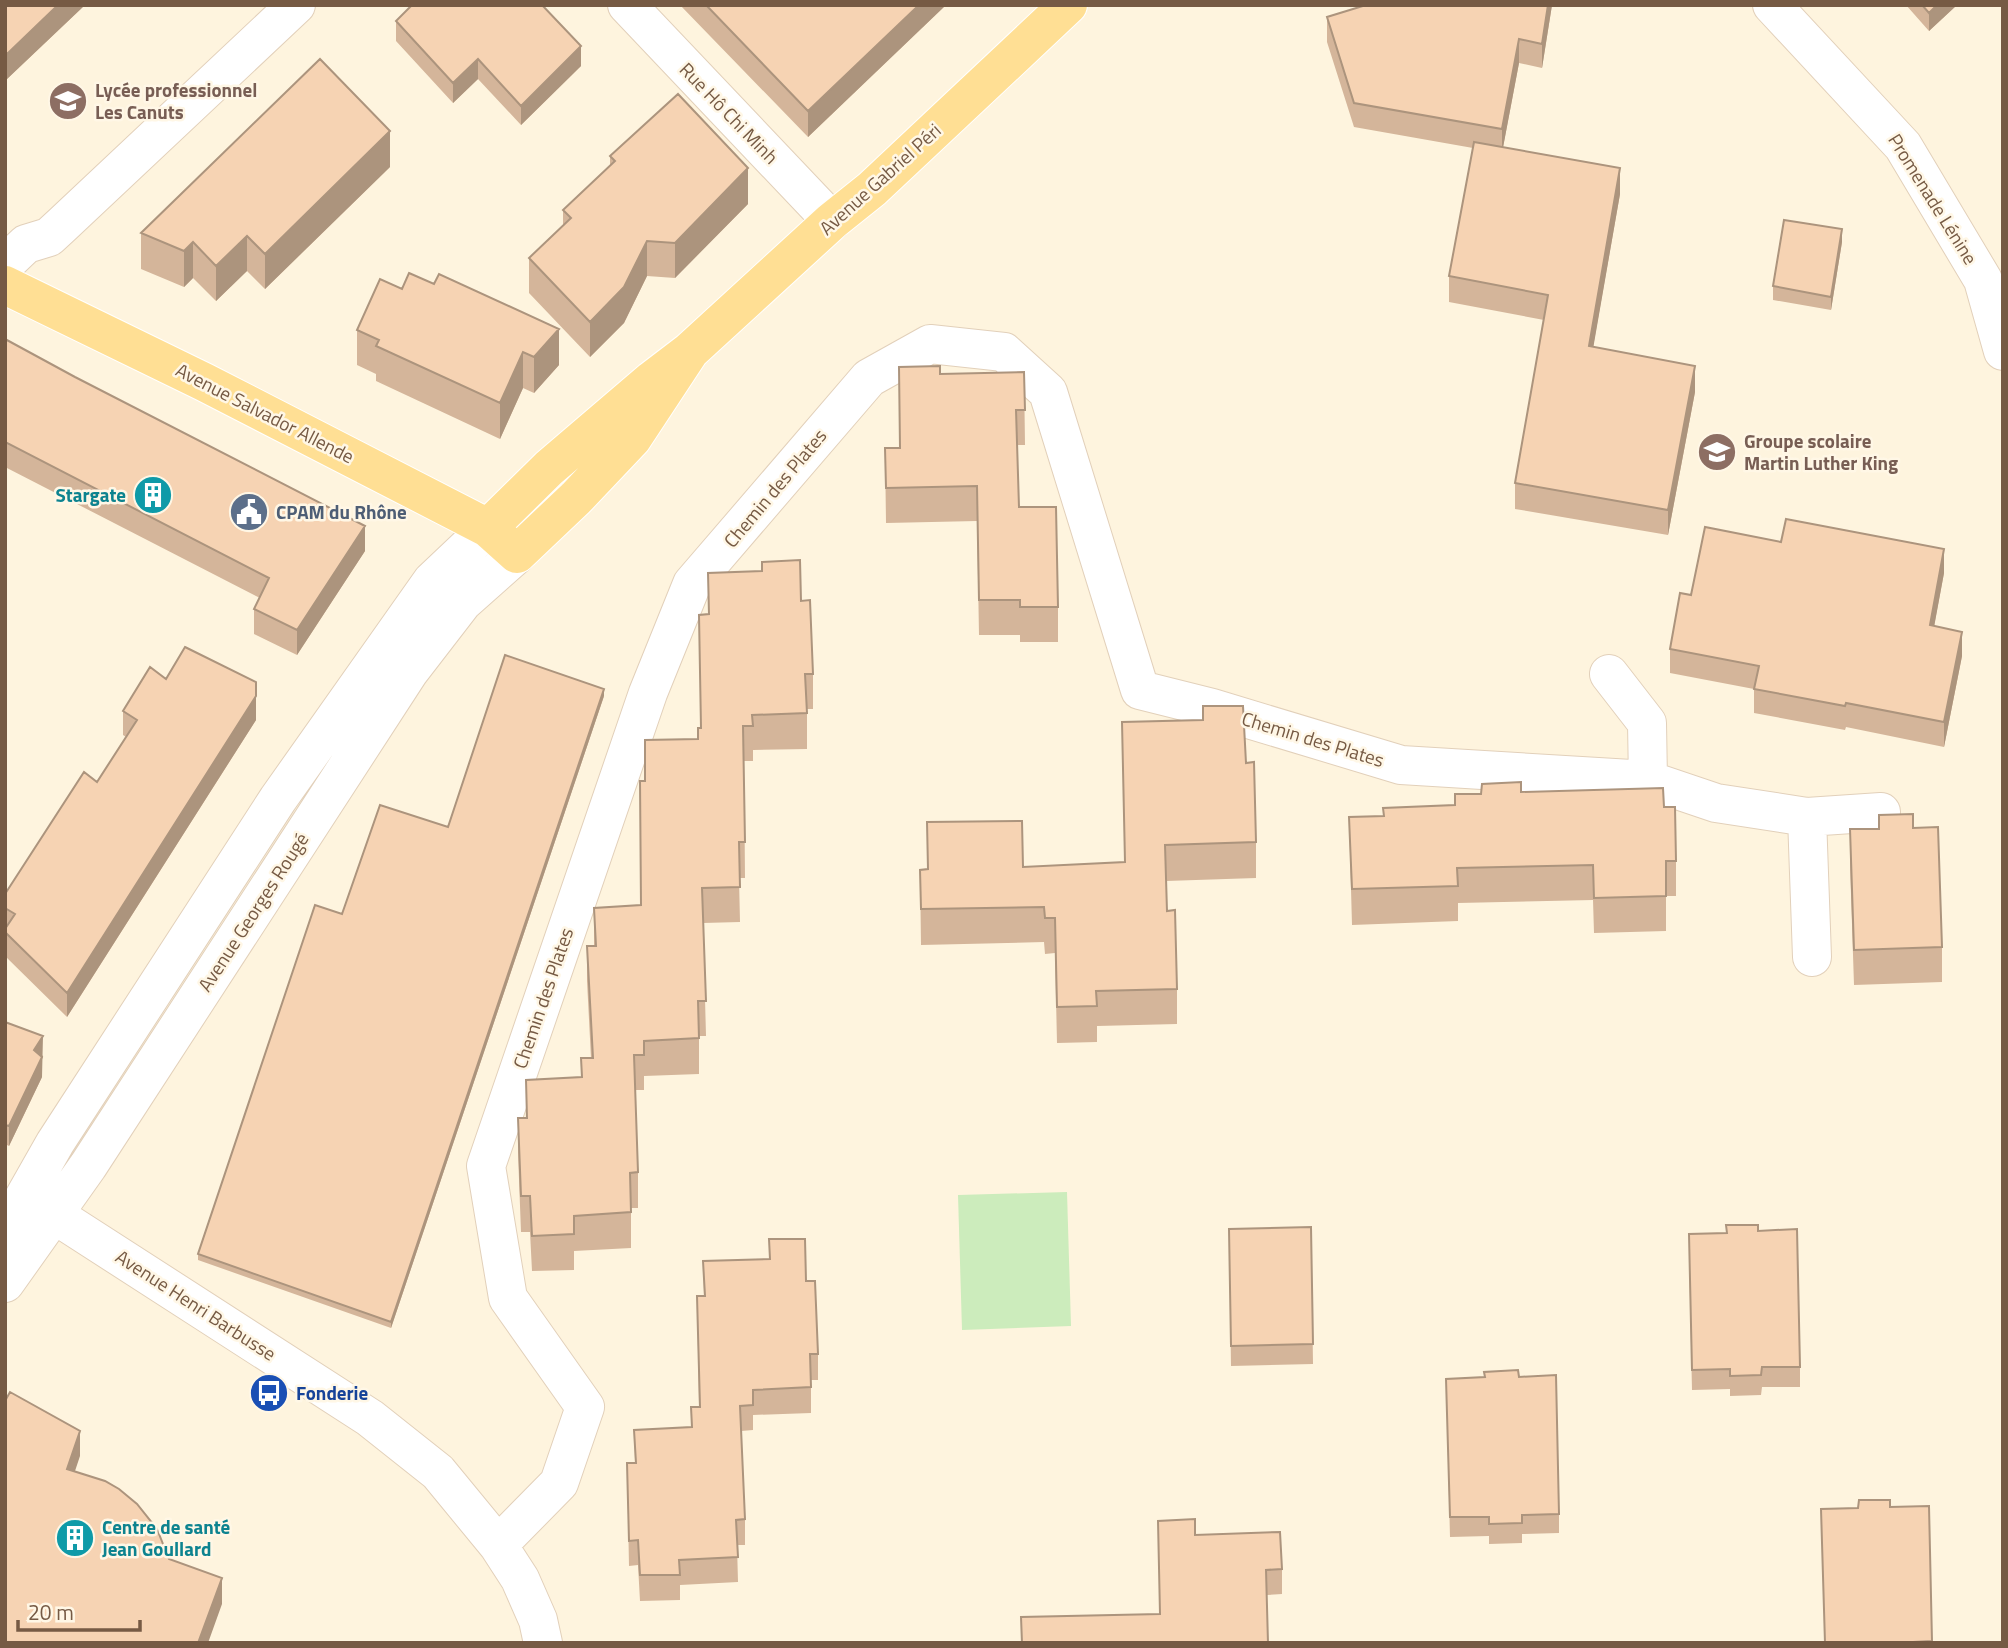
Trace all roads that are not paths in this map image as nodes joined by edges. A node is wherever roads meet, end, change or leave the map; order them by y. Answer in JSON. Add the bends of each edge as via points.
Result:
{"nodes":[{"id":1,"x":296,"y":5,"type":"edge"},
{"id":2,"x":626,"y":5,"type":"edge"},
{"id":3,"x":1068,"y":5,"type":"edge"},
{"id":4,"x":1772,"y":5,"type":"edge"},
{"id":5,"x":832,"y":221,"type":"junction"},
{"id":6,"x":5,"y":264,"type":"edge"},
{"id":7,"x":5,"y":285,"type":"edge"},
{"id":8,"x":691,"y":351,"type":"junction"},
{"id":9,"x":2003,"y":351,"type":"edge"},
{"id":10,"x":488,"y":528,"type":"junction"},
{"id":11,"x":517,"y":554,"type":"junction"},
{"id":12,"x":1609,"y":674,"type":"dead end"},
{"id":13,"x":1648,"y":780,"type":"junction"},
{"id":14,"x":1881,"y":812,"type":"edge"},
{"id":15,"x":1807,"y":817,"type":"junction"},
{"id":16,"x":1812,"y":957,"type":"dead end"},
{"id":17,"x":28,"y":1202,"type":"edge"},
{"id":18,"x":5,"y":1231,"type":"edge"},
{"id":19,"x":5,"y":1283,"type":"edge"},
{"id":20,"x":498,"y":1545,"type":"junction"},
{"id":21,"x":542,"y":1643,"type":"edge"}],
"edges":[{"from":1,"to":6,"type":"street","via":[[49,237],[26,244]]},
{"from":2,"to":5,"type":"street","name":"Rue Hô Chi Minh"},
{"from":3,"to":5,"type":"main road","name":"Avenue Gabriel Péri"},
{"from":4,"to":9,"type":"street","name":"Promenade Lénine","via":[[1903,146],[1983,280]]},
{"from":5,"to":8,"type":"main road","name":"Avenue Gabriel Péri"},
{"from":7,"to":10,"type":"main road","name":"Avenue Salvador Allende"},
{"from":8,"to":10,"type":"main road","name":"Avenue Gabriel Péri","via":[[549,468]]},
{"from":8,"to":11,"type":"main road","name":"Avenue Gabriel Péri","via":[[632,439]]},
{"from":10,"to":11,"type":"main road","name":"Avenue Salvador Allende"},
{"from":10,"to":17,"type":"street","name":"Avenue Georges Rougé","via":[[432,581],[278,799],[55,1143]]},
{"from":11,"to":17,"type":"street","name":"Avenue Georges Rougé","via":[[463,603],[409,672]]},
{"from":12,"to":13,"type":"street","via":[[1647,723]]},
{"from":13,"to":15,"type":"street","name":"Chemin des Plates","via":[[1716,803]]},
{"from":13,"to":20,"type":"street","name":"Chemin des Plates","via":[[1401,765],[1140,690],[1048,392],[1004,352],[930,344],[869,378],[692,584],[648,693],[486,1166],[508,1298],[585,1406],[559,1483]]},
{"from":14,"to":15,"type":"street","name":"Chemin des Plates"},
{"from":15,"to":16,"type":"street"},
{"from":17,"to":18,"type":"street","name":"Avenue Georges Rougé"},
{"from":17,"to":19,"type":"street","name":"Avenue Georges Rougé"},
{"from":17,"to":20,"type":"street","name":"Avenue Henri Barbusse","via":[[370,1418],[438,1472]]},
{"from":20,"to":21,"type":"street","name":"Avenue Henri Barbusse","via":[[520,1579],[538,1620]]}]}
